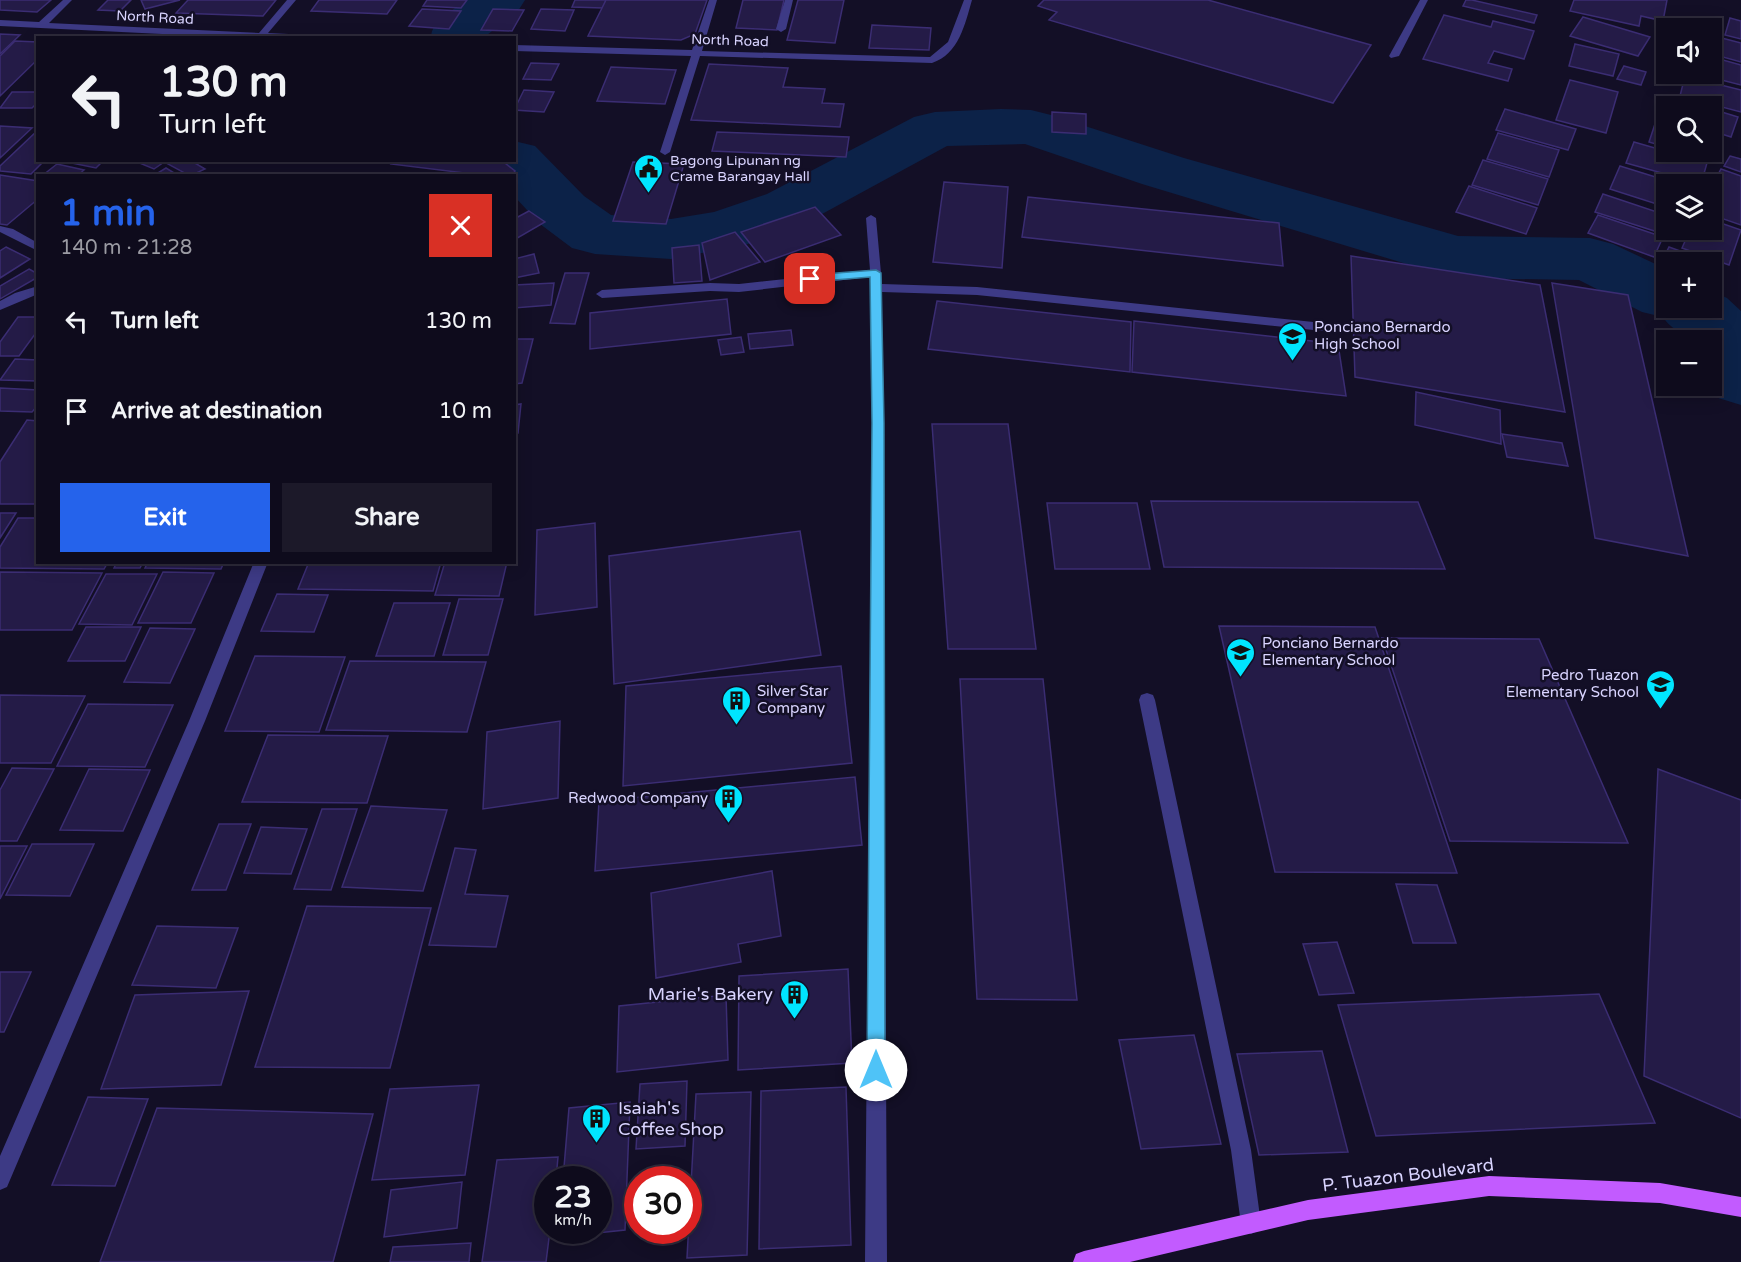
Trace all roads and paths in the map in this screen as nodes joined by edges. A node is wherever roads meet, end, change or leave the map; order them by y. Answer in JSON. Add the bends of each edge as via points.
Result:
{"nodes":[{"id":1,"x":68,"y":0,"type":"edge"},
{"id":2,"x":291,"y":0,"type":"edge"},
{"id":3,"x":714,"y":0,"type":"edge"},
{"id":4,"x":789,"y":0,"type":"edge"},
{"id":5,"x":968,"y":0,"type":"edge"},
{"id":6,"x":1424,"y":0,"type":"edge"},
{"id":7,"x":0,"y":22,"type":"edge"},
{"id":8,"x":41,"y":25,"type":"junction"},
{"id":9,"x":781,"y":29,"type":"dead end"},
{"id":10,"x":262,"y":35,"type":"junction"},
{"id":11,"x":278,"y":36,"type":"edge"},
{"id":12,"x":516,"y":48,"type":"edge"},
{"id":13,"x":696,"y":52,"type":"junction"},
{"id":14,"x":1394,"y":56,"type":"dead end"},
{"id":15,"x":665,"y":152,"type":"dead end"},
{"id":16,"x":871,"y":218,"type":"dead end"},
{"id":17,"x":0,"y":229,"type":"edge"},
{"id":18,"x":36,"y":247,"type":"edge"},
{"id":19,"x":875,"y":281,"type":"junction"},
{"id":20,"x":36,"y":291,"type":"edge"},
{"id":21,"x":602,"y":294,"type":"dead end"},
{"id":22,"x":0,"y":306,"type":"edge"},
{"id":23,"x":1323,"y":327,"type":"dead end"},
{"id":24,"x":260,"y":564,"type":"edge"},
{"id":25,"x":1147,"y":700,"type":"dead end"},
{"id":26,"x":0,"y":1180,"type":"edge"},
{"id":27,"x":1741,"y":1207,"type":"edge"},
{"id":28,"x":1251,"y":1224,"type":"junction"},
{"id":29,"x":876,"y":1262,"type":"edge"},
{"id":30,"x":1084,"y":1262,"type":"edge"}],
"edges":[{"from":1,"to":8,"type":"street"},
{"from":2,"to":10,"type":"street"},
{"from":3,"to":13,"type":"street"},
{"from":4,"to":9,"type":"street"},
{"from":5,"to":13,"type":"street","name":"North Road","via":[[956,37],[944,56],[932,60]]},
{"from":6,"to":14,"type":"street"},
{"from":7,"to":8,"type":"street","name":"North Road"},
{"from":8,"to":10,"type":"street","name":"North Road"},
{"from":10,"to":11,"type":"street","name":"North Road"},
{"from":12,"to":13,"type":"street","name":"North Road"},
{"from":13,"to":15,"type":"street"},
{"from":16,"to":19,"type":"street"},
{"from":17,"to":18,"type":"street"},
{"from":19,"to":21,"type":"street"},
{"from":19,"to":23,"type":"street"},
{"from":19,"to":29,"type":"street"},
{"from":20,"to":22,"type":"street"},
{"from":24,"to":26,"type":"street","via":[[197,722]]},
{"from":25,"to":28,"type":"street","via":[[1241,1150]]},
{"from":27,"to":28,"type":"main road","name":"P. Tuazon Boulevard","via":[[1660,1193],[1489,1186],[1308,1210]]},
{"from":28,"to":30,"type":"main road","name":"P. Tuazon Boulevard"}]}
